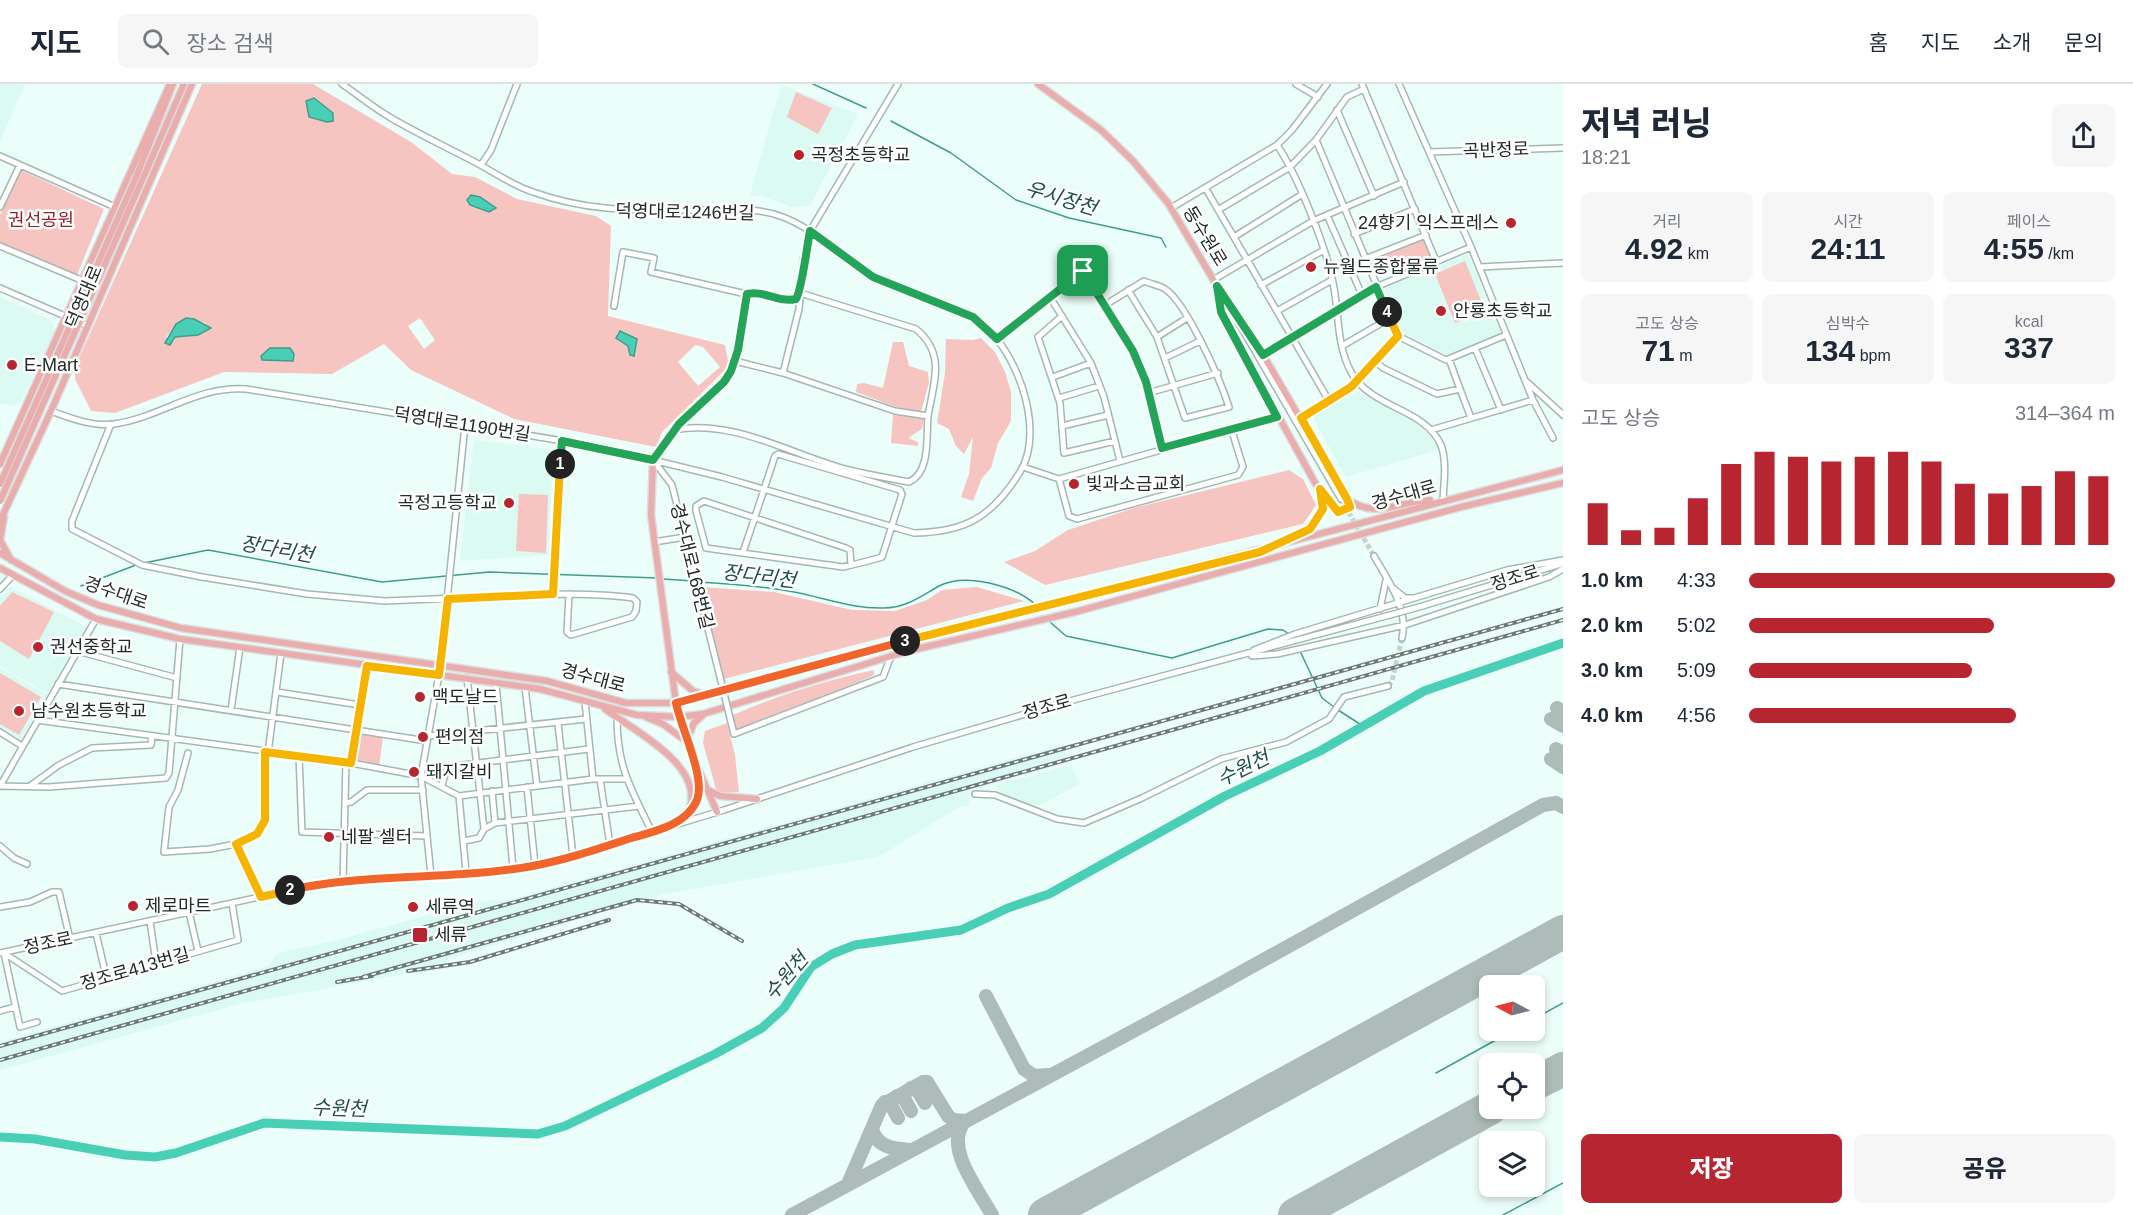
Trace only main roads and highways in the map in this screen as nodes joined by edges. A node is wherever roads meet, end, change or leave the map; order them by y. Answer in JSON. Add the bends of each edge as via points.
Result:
{"nodes":[{"id":1,"x":172,"y":84,"type":"edge"},
{"id":2,"x":184,"y":84,"type":"edge"},
{"id":3,"x":192,"y":84,"type":"edge"},
{"id":4,"x":1040,"y":84,"type":"edge"},
{"id":5,"x":140,"y":176,"type":"junction"},
{"id":6,"x":1215,"y":283,"type":"junction"},
{"id":7,"x":653,"y":460,"type":"road end"},
{"id":8,"x":0,"y":464,"type":"edge"},
{"id":9,"x":1563,"y":470,"type":"edge"},
{"id":10,"x":1563,"y":483,"type":"edge"},
{"id":11,"x":0,"y":484,"type":"edge"},
{"id":12,"x":1320,"y":489,"type":"junction"},
{"id":13,"x":1344,"y":499,"type":"junction"},
{"id":14,"x":1443,"y":499,"type":"junction"},
{"id":15,"x":0,"y":501,"type":"edge"},
{"id":16,"x":5,"y":513,"type":"junction"},
{"id":17,"x":0,"y":520,"type":"edge"},
{"id":18,"x":1260,"y":552,"type":"junction"},
{"id":19,"x":0,"y":554,"type":"edge"},
{"id":20,"x":12,"y":561,"type":"junction"},
{"id":21,"x":1,"y":569,"type":"edge"},
{"id":22,"x":440,"y":669,"type":"junction"},
{"id":23,"x":671,"y":672,"type":"junction"},
{"id":24,"x":709,"y":696,"type":"junction"},
{"id":25,"x":676,"y":703,"type":"junction"},
{"id":26,"x":601,"y":706,"type":"junction"},
{"id":27,"x":703,"y":714,"type":"junction"},
{"id":28,"x":642,"y":715,"type":"junction"},
{"id":29,"x":679,"y":717,"type":"junction"},
{"id":30,"x":686,"y":741,"type":"junction"},
{"id":31,"x":697,"y":766,"type":"junction"},
{"id":32,"x":707,"y":789,"type":"junction"},
{"id":33,"x":757,"y":799,"type":"road end"},
{"id":34,"x":689,"y":810,"type":"junction"},
{"id":35,"x":717,"y":812,"type":"road end"},
{"id":36,"x":674,"y":825,"type":"road end"}],
"edges":[{"from":1,"to":5,"type":"main road","name":"덕영대로"},
{"from":1,"to":8,"type":"main road","name":"덕영대로"},
{"from":2,"to":5,"type":"main road"},
{"from":3,"to":16,"type":"main road","name":"덕영대로"},
{"from":4,"to":6,"type":"main road","name":"동수원로","via":[[1101,130],[1132,161],[1171,208]]},
{"from":5,"to":11,"type":"main road","bridge":true},
{"from":5,"to":15,"type":"main road","bridge":true},
{"from":6,"to":12,"type":"main road","via":[[1221,312]]},
{"from":6,"to":13,"type":"main road","via":[[1301,418]]},
{"from":7,"to":23,"type":"main road","via":[[650,482],[654,542]]},
{"from":9,"to":14,"type":"main road","name":"경수대로"},
{"from":10,"to":27,"type":"main road","name":"경수대로","via":[[1075,612],[891,656]]},
{"from":12,"to":13,"type":"main road","via":[[1338,512],[1350,507]]},
{"from":12,"to":18,"type":"main road","via":[[1323,509],[1310,529]]},
{"from":13,"to":14,"type":"main road","via":[[1369,510]]},
{"from":14,"to":18,"type":"main road","name":"경수대로"},
{"from":16,"to":17,"type":"main road","name":"덕영대로"},
{"from":16,"to":20,"type":"main road","via":[[0,540]]},
{"from":18,"to":24,"type":"main road","name":"경수대로","via":[[1021,611]]},
{"from":19,"to":20,"type":"main road","name":"경수대로"},
{"from":20,"to":22,"type":"main road","name":"경수대로","via":[[98,605],[182,628]]},
{"from":21,"to":22,"type":"main road","name":"경수대로","via":[[96,619],[180,639],[367,666]]},
{"from":22,"to":25,"type":"main road","name":"경수대로","via":[[547,681],[626,703]]},
{"from":22,"to":26,"type":"main road","name":"경수대로"},
{"from":23,"to":24,"type":"main road","via":[[693,692]]},
{"from":23,"to":25,"type":"main road"},
{"from":24,"to":25,"type":"main road","name":"경수대로"},
{"from":25,"to":29,"type":"main road"},
{"from":26,"to":28,"type":"main road","name":"경수대로"},
{"from":26,"to":34,"type":"main road","via":[[662,748],[679,767],[692,793]]},
{"from":27,"to":29,"type":"main road","name":"경수대로"},
{"from":27,"to":30,"type":"main road"},
{"from":28,"to":29,"type":"main road","name":"경수대로"},
{"from":28,"to":30,"type":"main road"},
{"from":29,"to":30,"type":"main road"},
{"from":30,"to":31,"type":"main road"},
{"from":31,"to":32,"type":"main road"},
{"from":31,"to":34,"type":"main road","via":[[699,793]]},
{"from":32,"to":33,"type":"main road","via":[[720,796]]},
{"from":32,"to":35,"type":"main road"},
{"from":34,"to":36,"type":"main road"}]}
